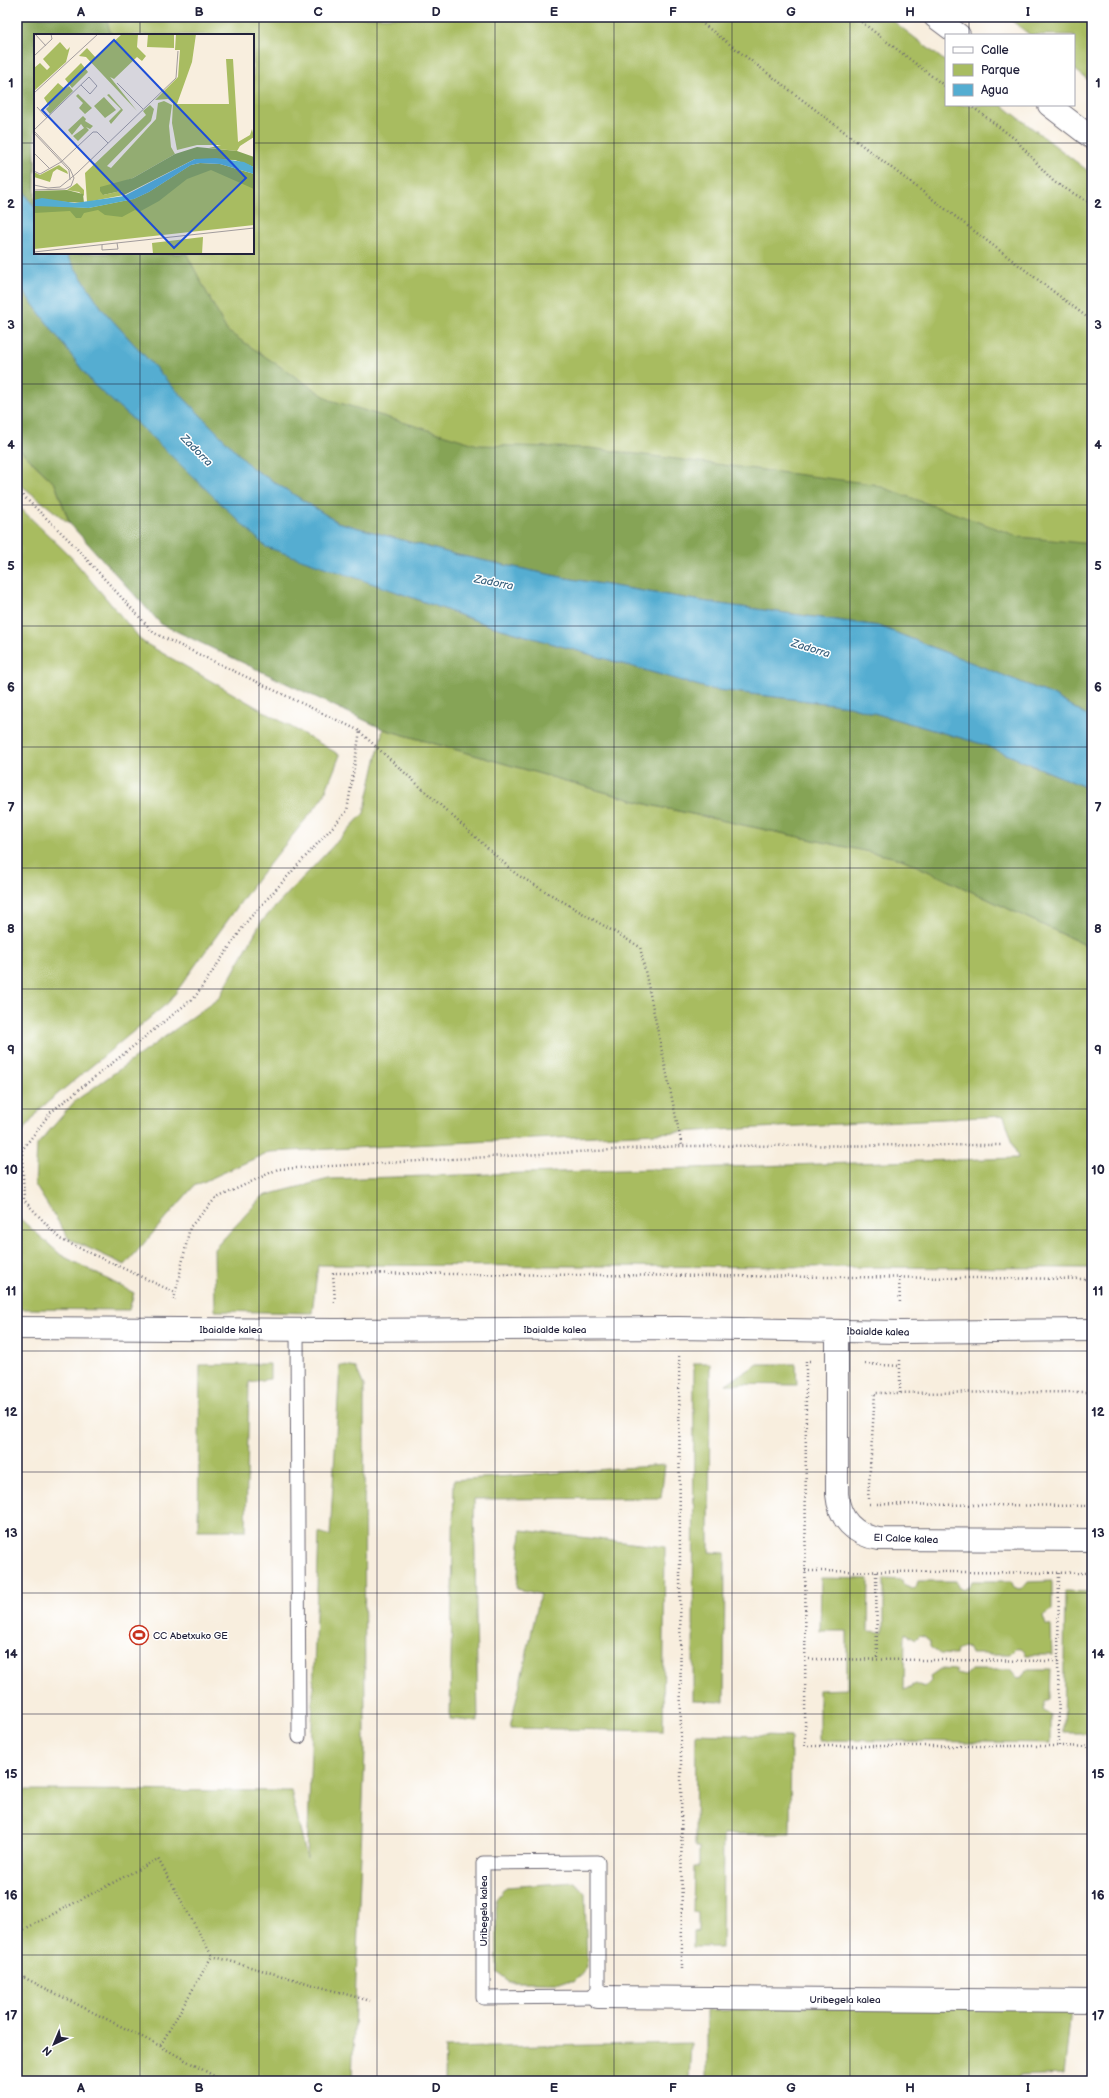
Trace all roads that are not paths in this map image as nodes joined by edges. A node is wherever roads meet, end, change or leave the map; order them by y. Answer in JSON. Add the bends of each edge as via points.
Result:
{"nodes":[{"id":1,"x":935,"y":17,"type":"edge"},
{"id":2,"x":958,"y":34,"type":"edge"},
{"id":3,"x":1050,"y":106,"type":"edge"},
{"id":4,"x":1092,"y":138,"type":"edge"},
{"id":5,"x":17,"y":1328,"type":"edge"},
{"id":6,"x":297,"y":1330,"type":"junction"},
{"id":7,"x":837,"y":1330,"type":"junction"},
{"id":8,"x":1092,"y":1330,"type":"edge"},
{"id":9,"x":1092,"y":1540,"type":"edge"},
{"id":10,"x":299,"y":1737,"type":"dead end"},
{"id":11,"x":598,"y":1997,"type":"junction"},
{"id":12,"x":1092,"y":2001,"type":"edge"}],
"edges":[{"from":1,"to":2,"type":"street"},
{"from":3,"to":4,"type":"street"},
{"from":5,"to":6,"type":"street","name":"Ibaialde kalea"},
{"from":6,"to":7,"type":"street","name":"Ibaialde kalea"},
{"from":6,"to":10,"type":"lane"},
{"from":7,"to":8,"type":"street","name":"Ibaialde kalea"},
{"from":7,"to":9,"type":"street","name":"El Calce kalea","via":[[838,1504],[842,1516],[849,1525],[867,1537],[879,1539]]},
{"from":11,"to":11,"type":"lane","name":"Uribegela kalea","via":[[598,1862],[483,1863],[483,1998]]},
{"from":11,"to":12,"type":"street","name":"Uribegela kalea"}]}
